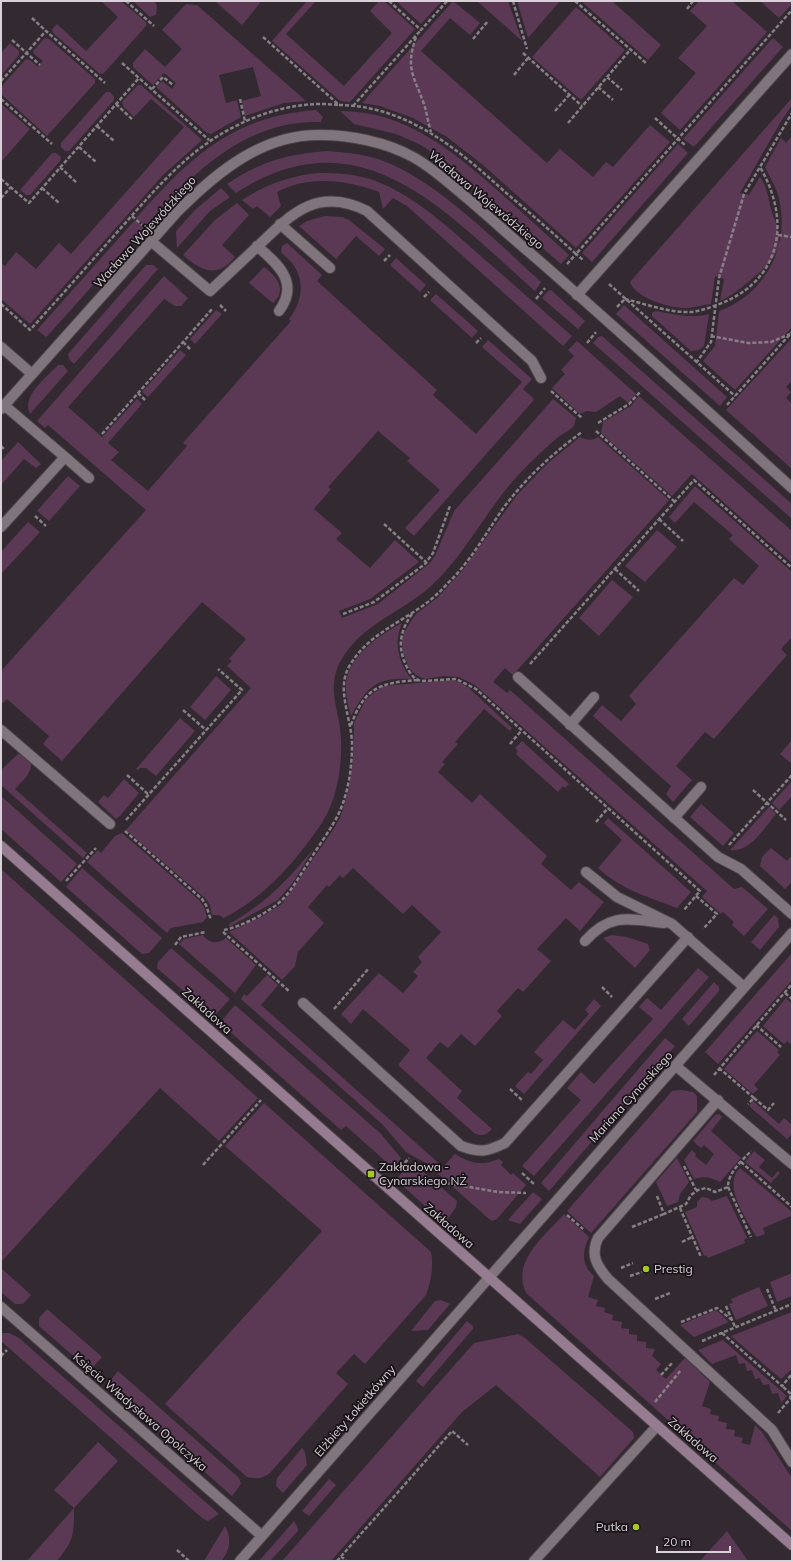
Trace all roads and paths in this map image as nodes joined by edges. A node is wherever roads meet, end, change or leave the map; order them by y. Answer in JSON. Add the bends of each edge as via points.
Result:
{"nodes":[{"id":1,"x":126,"y":1,"type":"edge"},
{"id":2,"x":389,"y":1,"type":"edge"},
{"id":3,"x":447,"y":1,"type":"edge"},
{"id":4,"x":513,"y":1,"type":"edge"},
{"id":5,"x":575,"y":1,"type":"edge"},
{"id":6,"x":693,"y":1,"type":"edge"},
{"id":7,"x":687,"y":9,"type":"dead end"},
{"id":8,"x":792,"y":10,"type":"edge"},
{"id":9,"x":32,"y":18,"type":"dead end"},
{"id":10,"x":488,"y":21,"type":"dead end"},
{"id":11,"x":154,"y":26,"type":"dead end"},
{"id":12,"x":46,"y":30,"type":"junction"},
{"id":13,"x":421,"y":30,"type":"junction"},
{"id":14,"x":416,"y":35,"type":"junction"},
{"id":15,"x":263,"y":37,"type":"dead end"},
{"id":16,"x":473,"y":39,"type":"dead end"},
{"id":17,"x":12,"y":40,"type":"dead end"},
{"id":18,"x":527,"y":49,"type":"dead end"},
{"id":19,"x":630,"y":50,"type":"junction"},
{"id":20,"x":26,"y":53,"type":"junction"},
{"id":21,"x":523,"y":53,"type":"dead end"},
{"id":22,"x":792,"y":54,"type":"edge"},
{"id":23,"x":528,"y":58,"type":"junction"},
{"id":24,"x":122,"y":63,"type":"dead end"},
{"id":25,"x":646,"y":63,"type":"dead end"},
{"id":26,"x":40,"y":65,"type":"dead end"},
{"id":27,"x":514,"y":75,"type":"dead end"},
{"id":28,"x":607,"y":77,"type":"junction"},
{"id":29,"x":139,"y":78,"type":"junction"},
{"id":30,"x":1,"y":81,"type":"edge"},
{"id":31,"x":105,"y":83,"type":"dead end"},
{"id":32,"x":173,"y":85,"type":"dead end"},
{"id":33,"x":598,"y":87,"type":"junction"},
{"id":34,"x":152,"y":89,"type":"junction"},
{"id":35,"x":622,"y":90,"type":"dead end"},
{"id":36,"x":570,"y":94,"type":"junction"},
{"id":37,"x":1,"y":99,"type":"edge"},
{"id":38,"x":240,"y":99,"type":"dead end"},
{"id":39,"x":613,"y":100,"type":"dead end"},
{"id":40,"x":116,"y":104,"type":"junction"},
{"id":41,"x":339,"y":105,"type":"junction"},
{"id":42,"x":353,"y":106,"type":"junction"},
{"id":43,"x":582,"y":106,"type":"junction"},
{"id":44,"x":555,"y":111,"type":"dead end"},
{"id":45,"x":792,"y":113,"type":"edge"},
{"id":46,"x":655,"y":118,"type":"dead end"},
{"id":47,"x":133,"y":120,"type":"dead end"},
{"id":48,"x":245,"y":121,"type":"junction"},
{"id":49,"x":568,"y":123,"type":"dead end"},
{"id":50,"x":97,"y":126,"type":"junction"},
{"id":51,"x":431,"y":132,"type":"junction"},
{"id":52,"x":678,"y":139,"type":"junction"},
{"id":53,"x":209,"y":140,"type":"junction"},
{"id":54,"x":114,"y":141,"type":"dead end"},
{"id":55,"x":52,"y":144,"type":"dead end"},
{"id":56,"x":79,"y":146,"type":"junction"},
{"id":57,"x":699,"y":158,"type":"junction"},
{"id":58,"x":96,"y":162,"type":"dead end"},
{"id":59,"x":60,"y":167,"type":"junction"},
{"id":60,"x":760,"y":167,"type":"junction"},
{"id":61,"x":1,"y":179,"type":"edge"},
{"id":62,"x":77,"y":182,"type":"dead end"},
{"id":63,"x":11,"y":187,"type":"junction"},
{"id":64,"x":42,"y":188,"type":"junction"},
{"id":65,"x":1,"y":198,"type":"edge"},
{"id":66,"x":59,"y":203,"type":"dead end"},
{"id":67,"x":280,"y":224,"type":"junction"},
{"id":68,"x":778,"y":235,"type":"junction"},
{"id":69,"x":792,"y":237,"type":"edge"},
{"id":70,"x":152,"y":242,"type":"junction"},
{"id":71,"x":257,"y":246,"type":"junction"},
{"id":72,"x":330,"y":268,"type":"dead end"},
{"id":73,"x":578,"y":295,"type":"junction"},
{"id":74,"x":1,"y":304,"type":"edge"},
{"id":75,"x":218,"y":304,"type":"dead end"},
{"id":76,"x":715,"y":306,"type":"junction"},
{"id":77,"x":279,"y":311,"type":"dead end"},
{"id":78,"x":792,"y":333,"type":"edge"},
{"id":79,"x":711,"y":336,"type":"junction"},
{"id":80,"x":183,"y":342,"type":"junction"},
{"id":81,"x":1,"y":347,"type":"edge"},
{"id":82,"x":191,"y":350,"type":"dead end"},
{"id":83,"x":696,"y":363,"type":"junction"},
{"id":84,"x":32,"y":374,"type":"junction"},
{"id":85,"x":541,"y":378,"type":"dead end"},
{"id":86,"x":551,"y":391,"type":"dead end"},
{"id":87,"x":641,"y":391,"type":"dead end"},
{"id":88,"x":138,"y":393,"type":"junction"},
{"id":89,"x":735,"y":396,"type":"junction"},
{"id":90,"x":146,"y":401,"type":"dead end"},
{"id":91,"x":3,"y":407,"type":"edge"},
{"id":92,"x":582,"y":418,"type":"dead end"},
{"id":93,"x":715,"y":418,"type":"junction"},
{"id":94,"x":598,"y":423,"type":"dead end"},
{"id":95,"x":596,"y":431,"type":"dead end"},
{"id":96,"x":582,"y":432,"type":"dead end"},
{"id":97,"x":102,"y":434,"type":"dead end"},
{"id":98,"x":1,"y":446,"type":"edge"},
{"id":99,"x":5,"y":450,"type":"dead end"},
{"id":100,"x":65,"y":457,"type":"junction"},
{"id":101,"x":89,"y":478,"type":"dead end"},
{"id":102,"x":792,"y":488,"type":"edge"},
{"id":103,"x":675,"y":502,"type":"junction"},
{"id":104,"x":450,"y":506,"type":"dead end"},
{"id":105,"x":32,"y":513,"type":"dead end"},
{"id":106,"x":659,"y":519,"type":"junction"},
{"id":107,"x":384,"y":524,"type":"dead end"},
{"id":108,"x":46,"y":526,"type":"dead end"},
{"id":109,"x":1,"y":527,"type":"edge"},
{"id":110,"x":683,"y":541,"type":"dead end"},
{"id":111,"x":426,"y":562,"type":"junction"},
{"id":112,"x":792,"y":568,"type":"edge"},
{"id":113,"x":615,"y":569,"type":"junction"},
{"id":114,"x":639,"y":591,"type":"dead end"},
{"id":115,"x":414,"y":612,"type":"junction"},
{"id":116,"x":343,"y":614,"type":"dead end"},
{"id":117,"x":218,"y":669,"type":"dead end"},
{"id":118,"x":518,"y":677,"type":"joint"},
{"id":119,"x":418,"y":680,"type":"junction"},
{"id":120,"x":594,"y":697,"type":"dead end"},
{"id":121,"x":183,"y":710,"type":"dead end"},
{"id":122,"x":570,"y":725,"type":"junction"},
{"id":123,"x":350,"y":728,"type":"junction"},
{"id":124,"x":1,"y":730,"type":"edge"},
{"id":125,"x":206,"y":730,"type":"junction"},
{"id":126,"x":521,"y":731,"type":"junction"},
{"id":127,"x":510,"y":744,"type":"dead end"},
{"id":128,"x":127,"y":775,"type":"dead end"},
{"id":129,"x":792,"y":775,"type":"edge"},
{"id":130,"x":701,"y":787,"type":"dead end"},
{"id":131,"x":753,"y":790,"type":"dead end"},
{"id":132,"x":149,"y":795,"type":"junction"},
{"id":133,"x":767,"y":803,"type":"junction"},
{"id":134,"x":608,"y":808,"type":"junction"},
{"id":135,"x":674,"y":818,"type":"junction"},
{"id":136,"x":786,"y":820,"type":"dead end"},
{"id":137,"x":596,"y":822,"type":"dead end"},
{"id":138,"x":110,"y":824,"type":"joint"},
{"id":139,"x":120,"y":827,"type":"junction"},
{"id":140,"x":1,"y":846,"type":"edge"},
{"id":141,"x":96,"y":848,"type":"dead end"},
{"id":142,"x":718,"y":857,"type":"junction"},
{"id":143,"x":586,"y":872,"type":"dead end"},
{"id":144,"x":55,"y":894,"type":"junction"},
{"id":145,"x":696,"y":896,"type":"junction"},
{"id":146,"x":792,"y":914,"type":"edge"},
{"id":147,"x":211,"y":920,"type":"dead end"},
{"id":148,"x":672,"y":924,"type":"junction"},
{"id":149,"x":206,"y":932,"type":"dead end"},
{"id":150,"x":792,"y":933,"type":"edge"},
{"id":151,"x":690,"y":939,"type":"junction"},
{"id":152,"x":585,"y":941,"type":"dead end"},
{"id":153,"x":175,"y":944,"type":"dead end"},
{"id":154,"x":369,"y":968,"type":"dead end"},
{"id":155,"x":792,"y":984,"type":"edge"},
{"id":156,"x":602,"y":987,"type":"dead end"},
{"id":157,"x":744,"y":987,"type":"junction"},
{"id":158,"x":618,"y":992,"type":"dead end"},
{"id":159,"x":784,"y":993,"type":"junction"},
{"id":160,"x":613,"y":997,"type":"junction"},
{"id":161,"x":792,"y":999,"type":"edge"},
{"id":162,"x":303,"y":1003,"type":"joint"},
{"id":163,"x":608,"y":1003,"type":"dead end"},
{"id":164,"x":323,"y":1021,"type":"junction"},
{"id":165,"x":756,"y":1025,"type":"junction"},
{"id":166,"x":781,"y":1047,"type":"dead end"},
{"id":167,"x":676,"y":1066,"type":"junction"},
{"id":168,"x":510,"y":1089,"type":"dead end"},
{"id":169,"x":527,"y":1094,"type":"dead end"},
{"id":170,"x":262,"y":1098,"type":"dead end"},
{"id":171,"x":754,"y":1098,"type":"junction"},
{"id":172,"x":522,"y":1100,"type":"junction"},
{"id":173,"x":718,"y":1100,"type":"junction"},
{"id":174,"x":774,"y":1103,"type":"dead end"},
{"id":175,"x":517,"y":1106,"type":"dead end"},
{"id":176,"x":745,"y":1107,"type":"dead end"},
{"id":177,"x":762,"y":1138,"type":"junction"},
{"id":178,"x":409,"y":1158,"type":"dead end"},
{"id":179,"x":681,"y":1160,"type":"dead end"},
{"id":180,"x":741,"y":1162,"type":"junction"},
{"id":181,"x":792,"y":1164,"type":"edge"},
{"id":182,"x":203,"y":1165,"type":"dead end"},
{"id":183,"x":396,"y":1172,"type":"dead end"},
{"id":184,"x":522,"y":1173,"type":"dead end"},
{"id":185,"x":650,"y":1179,"type":"junction"},
{"id":186,"x":440,"y":1182,"type":"dead end"},
{"id":187,"x":534,"y":1184,"type":"dead end"},
{"id":188,"x":728,"y":1187,"type":"junction"},
{"id":189,"x":696,"y":1190,"type":"junction"},
{"id":190,"x":526,"y":1193,"type":"dead end"},
{"id":191,"x":792,"y":1207,"type":"edge"},
{"id":192,"x":680,"y":1208,"type":"junction"},
{"id":193,"x":664,"y":1214,"type":"junction"},
{"id":194,"x":625,"y":1230,"type":"dead end"},
{"id":195,"x":692,"y":1237,"type":"junction"},
{"id":196,"x":751,"y":1237,"type":"dead end"},
{"id":197,"x":682,"y":1242,"type":"dead end"},
{"id":198,"x":701,"y":1257,"type":"dead end"},
{"id":199,"x":633,"y":1263,"type":"dead end"},
{"id":200,"x":615,"y":1270,"type":"dead end"},
{"id":201,"x":642,"y":1272,"type":"dead end"},
{"id":202,"x":488,"y":1278,"type":"junction"},
{"id":203,"x":624,"y":1278,"type":"dead end"},
{"id":204,"x":767,"y":1289,"type":"dead end"},
{"id":205,"x":670,"y":1293,"type":"dead end"},
{"id":206,"x":649,"y":1301,"type":"dead end"},
{"id":207,"x":792,"y":1304,"type":"edge"},
{"id":208,"x":726,"y":1306,"type":"dead end"},
{"id":209,"x":1,"y":1308,"type":"edge"},
{"id":210,"x":776,"y":1311,"type":"junction"},
{"id":211,"x":732,"y":1320,"type":"junction"},
{"id":212,"x":675,"y":1324,"type":"dead end"},
{"id":213,"x":735,"y":1327,"type":"junction"},
{"id":214,"x":722,"y":1332,"type":"junction"},
{"id":215,"x":685,"y":1348,"type":"junction"},
{"id":216,"x":7,"y":1350,"type":"dead end"},
{"id":217,"x":1,"y":1356,"type":"edge"},
{"id":218,"x":693,"y":1356,"type":"junction"},
{"id":219,"x":792,"y":1374,"type":"edge"},
{"id":220,"x":661,"y":1375,"type":"dead end"},
{"id":221,"x":782,"y":1386,"type":"junction"},
{"id":222,"x":646,"y":1416,"type":"junction"},
{"id":223,"x":767,"y":1425,"type":"junction"},
{"id":224,"x":657,"y":1426,"type":"junction"},
{"id":225,"x":468,"y":1445,"type":"dead end"},
{"id":226,"x":792,"y":1462,"type":"edge"},
{"id":227,"x":262,"y":1536,"type":"junction"},
{"id":228,"x":792,"y":1545,"type":"edge"},
{"id":229,"x":177,"y":1550,"type":"dead end"},
{"id":230,"x":341,"y":1556,"type":"junction"},
{"id":231,"x":188,"y":1561,"type":"edge"},
{"id":232,"x":240,"y":1561,"type":"edge"},
{"id":233,"x":337,"y":1561,"type":"edge"},
{"id":234,"x":346,"y":1561,"type":"edge"},
{"id":235,"x":534,"y":1561,"type":"edge"}],
"edges":[{"from":1,"to":11,"type":"path"},
{"from":2,"to":13,"type":"path"},
{"from":3,"to":13,"type":"path"},
{"from":4,"to":18,"type":"path"},
{"from":5,"to":19,"type":"path"},
{"from":6,"to":7,"type":"path"},
{"from":8,"to":52,"type":"path"},
{"from":9,"to":12,"type":"path"},
{"from":10,"to":16,"type":"path"},
{"from":12,"to":20,"type":"path"},
{"from":12,"to":31,"type":"path"},
{"from":13,"to":14,"type":"path"},
{"from":14,"to":42,"type":"path"},
{"from":14,"to":51,"type":"path","via":[[411,52],[411,69],[425,106]]},
{"from":15,"to":41,"type":"path"},
{"from":17,"to":20,"type":"path"},
{"from":19,"to":25,"type":"path"},
{"from":19,"to":28,"type":"path"},
{"from":20,"to":26,"type":"path"},
{"from":20,"to":30,"type":"path"},
{"from":21,"to":23,"type":"path"},
{"from":22,"to":57,"type":"street"},
{"from":23,"to":27,"type":"path"},
{"from":23,"to":36,"type":"path"},
{"from":24,"to":29,"type":"path"},
{"from":28,"to":33,"type":"path"},
{"from":28,"to":35,"type":"path"},
{"from":29,"to":34,"type":"path"},
{"from":29,"to":40,"type":"path"},
{"from":32,"to":34,"type":"path","via":[[163,77]]},
{"from":33,"to":39,"type":"path"},
{"from":33,"to":43,"type":"path"},
{"from":34,"to":53,"type":"path"},
{"from":36,"to":43,"type":"path"},
{"from":36,"to":44,"type":"path"},
{"from":37,"to":55,"type":"path"},
{"from":38,"to":48,"type":"path"},
{"from":40,"to":47,"type":"path"},
{"from":40,"to":50,"type":"path"},
{"from":41,"to":42,"type":"path"},
{"from":41,"to":48,"type":"path","via":[[298,105]]},
{"from":42,"to":51,"type":"path","via":[[385,113]]},
{"from":43,"to":49,"type":"path"},
{"from":45,"to":60,"type":"path"},
{"from":46,"to":52,"type":"path"},
{"from":48,"to":53,"type":"path"},
{"from":50,"to":54,"type":"path"},
{"from":50,"to":56,"type":"path"},
{"from":51,"to":52,"type":"path","via":[[468,159],[576,254]]},
{"from":52,"to":57,"type":"path"},
{"from":53,"to":74,"type":"path","via":[[168,176],[30,330]]},
{"from":56,"to":58,"type":"path"},
{"from":56,"to":59,"type":"path"},
{"from":57,"to":73,"type":"street"},
{"from":59,"to":62,"type":"path"},
{"from":59,"to":64,"type":"path"},
{"from":60,"to":68,"type":"path","via":[[775,201]]},
{"from":60,"to":76,"type":"path","via":[[744,194],[728,244]]},
{"from":61,"to":63,"type":"path"},
{"from":63,"to":64,"type":"path","via":[[29,203]]},
{"from":63,"to":65,"type":"path"},
{"from":64,"to":66,"type":"path"},
{"from":67,"to":71,"type":"street"},
{"from":67,"to":72,"type":"street"},
{"from":67,"to":85,"type":"street","via":[[304,207],[325,201],[347,202],[367,211],[532,361]]},
{"from":68,"to":69,"type":"path"},
{"from":68,"to":76,"type":"path","via":[[772,260],[760,277],[737,298]]},
{"from":70,"to":71,"type":"street","via":[[210,291]]},
{"from":70,"to":73,"type":"street","name":"Wacława Wojewódzkiego","via":[[206,183],[245,156],[281,140],[319,134],[338,136],[384,145],[403,152],[431,168]]},
{"from":70,"to":84,"type":"street","name":"Wacława Wojewódzkiego"},
{"from":71,"to":77,"type":"street","via":[[273,259],[287,280],[286,299]]},
{"from":73,"to":93,"type":"street","name":"Wacława Wojewódzkiego"},
{"from":75,"to":80,"type":"path"},
{"from":76,"to":79,"type":"path"},
{"from":76,"to":83,"type":"path","via":[[704,310],[677,312],[625,299]]},
{"from":78,"to":79,"type":"path","via":[[771,342],[748,343]]},
{"from":78,"to":89,"type":"path"},
{"from":79,"to":83,"type":"path","via":[[708,346]]},
{"from":80,"to":82,"type":"path"},
{"from":80,"to":88,"type":"path"},
{"from":81,"to":84,"type":"street"},
{"from":83,"to":89,"type":"path"},
{"from":84,"to":91,"type":"street","name":"Wacława Wojewódzkiego"},
{"from":86,"to":92,"type":"path"},
{"from":87,"to":94,"type":"path","via":[[629,404]]},
{"from":88,"to":90,"type":"path"},
{"from":88,"to":97,"type":"path"},
{"from":89,"to":93,"type":"path"},
{"from":91,"to":100,"type":"street"},
{"from":93,"to":102,"type":"street","name":"Wacława Wojewódzkiego"},
{"from":95,"to":103,"type":"path"},
{"from":96,"to":115,"type":"path","via":[[521,486],[464,565],[443,588]]},
{"from":98,"to":99,"type":"path"},
{"from":100,"to":101,"type":"street"},
{"from":100,"to":109,"type":"street"},
{"from":103,"to":106,"type":"path"},
{"from":103,"to":112,"type":"path","via":[[694,480]]},
{"from":104,"to":111,"type":"path"},
{"from":105,"to":108,"type":"path"},
{"from":106,"to":110,"type":"path"},
{"from":106,"to":113,"type":"path"},
{"from":107,"to":111,"type":"path"},
{"from":111,"to":116,"type":"path","via":[[374,602]]},
{"from":113,"to":114,"type":"path"},
{"from":113,"to":118,"type":"path"},
{"from":115,"to":119,"type":"path","via":[[404,626],[400,644],[404,661],[411,674]]},
{"from":115,"to":123,"type":"path","via":[[375,637],[349,665],[343,688]]},
{"from":117,"to":125,"type":"path","via":[[242,690]]},
{"from":118,"to":122,"type":"street"},
{"from":119,"to":123,"type":"path","via":[[393,682],[371,691],[359,706]]},
{"from":119,"to":126,"type":"path","via":[[456,679],[469,685]]},
{"from":120,"to":122,"type":"street"},
{"from":121,"to":125,"type":"path"},
{"from":122,"to":135,"type":"street"},
{"from":123,"to":162,"type":"path","via":[[352,744],[348,781],[333,824],[282,901],[250,920],[224,931]]},
{"from":124,"to":138,"type":"street"},
{"from":125,"to":132,"type":"path"},
{"from":126,"to":127,"type":"path"},
{"from":126,"to":134,"type":"path"},
{"from":128,"to":132,"type":"path"},
{"from":129,"to":133,"type":"path"},
{"from":130,"to":135,"type":"street"},
{"from":131,"to":133,"type":"path"},
{"from":132,"to":139,"type":"path"},
{"from":133,"to":136,"type":"path"},
{"from":133,"to":142,"type":"path"},
{"from":134,"to":137,"type":"path"},
{"from":134,"to":145,"type":"path","via":[[700,891]]},
{"from":135,"to":142,"type":"street"},
{"from":138,"to":139,"type":"path"},
{"from":139,"to":147,"type":"path","via":[[202,899]]},
{"from":140,"to":144,"type":"street","name":"Zakładowa"},
{"from":141,"to":144,"type":"path"},
{"from":142,"to":146,"type":"street","via":[[741,869]]},
{"from":143,"to":148,"type":"street","via":[[617,897]]},
{"from":144,"to":202,"type":"street","name":"Zakładowa"},
{"from":145,"to":148,"type":"path"},
{"from":145,"to":151,"type":"path","via":[[717,914]]},
{"from":148,"to":151,"type":"street"},
{"from":148,"to":152,"type":"street","via":[[632,918],[617,919],[595,930]]},
{"from":149,"to":153,"type":"path","via":[[181,937]]},
{"from":150,"to":157,"type":"street","name":"Mariana Cynarskiego"},
{"from":151,"to":157,"type":"street"},
{"from":151,"to":164,"type":"street","via":[[506,1142],[488,1151],[476,1151],[461,1146]]},
{"from":154,"to":164,"type":"path"},
{"from":155,"to":159,"type":"path"},
{"from":156,"to":160,"type":"path"},
{"from":157,"to":167,"type":"street","name":"Mariana Cynarskiego"},
{"from":158,"to":160,"type":"path"},
{"from":159,"to":161,"type":"path"},
{"from":159,"to":165,"type":"path"},
{"from":160,"to":163,"type":"path"},
{"from":162,"to":164,"type":"street"},
{"from":165,"to":166,"type":"path"},
{"from":165,"to":171,"type":"path","via":[[719,1068]]},
{"from":167,"to":173,"type":"street"},
{"from":167,"to":202,"type":"street","name":"Mariana Cynarskiego"},
{"from":168,"to":172,"type":"path"},
{"from":169,"to":172,"type":"path"},
{"from":170,"to":182,"type":"path"},
{"from":171,"to":174,"type":"path","via":[[768,1110]]},
{"from":171,"to":176,"type":"path"},
{"from":172,"to":175,"type":"path"},
{"from":173,"to":177,"type":"street"},
{"from":173,"to":185,"type":"street"},
{"from":177,"to":180,"type":"path"},
{"from":177,"to":181,"type":"street"},
{"from":178,"to":183,"type":"path"},
{"from":179,"to":189,"type":"path"},
{"from":180,"to":188,"type":"path","via":[[731,1175]]},
{"from":180,"to":191,"type":"path"},
{"from":184,"to":187,"type":"path"},
{"from":185,"to":193,"type":"path"},
{"from":185,"to":215,"type":"street","via":[[598,1238],[595,1261],[608,1279]]},
{"from":186,"to":190,"type":"path","via":[[498,1192]]},
{"from":188,"to":189,"type":"path","via":[[715,1192],[706,1188]]},
{"from":188,"to":196,"type":"path"},
{"from":189,"to":192,"type":"path"},
{"from":192,"to":193,"type":"path"},
{"from":192,"to":195,"type":"path"},
{"from":193,"to":194,"type":"path"},
{"from":195,"to":197,"type":"path"},
{"from":195,"to":198,"type":"path"},
{"from":199,"to":200,"type":"path"},
{"from":201,"to":203,"type":"path"},
{"from":202,"to":222,"type":"street","name":"Zakładowa"},
{"from":202,"to":227,"type":"street","name":"Elżbiety Łokietkówny"},
{"from":204,"to":210,"type":"path"},
{"from":205,"to":206,"type":"path"},
{"from":207,"to":210,"type":"path"},
{"from":208,"to":211,"type":"path"},
{"from":209,"to":227,"type":"street","name":"Księcia Władysława Opolczyka"},
{"from":210,"to":213,"type":"path"},
{"from":211,"to":212,"type":"path","via":[[717,1308]]},
{"from":211,"to":213,"type":"path"},
{"from":213,"to":214,"type":"path"},
{"from":214,"to":215,"type":"path"},
{"from":214,"to":221,"type":"path"},
{"from":215,"to":218,"type":"street"},
{"from":215,"to":220,"type":"path"},
{"from":216,"to":217,"type":"path"},
{"from":218,"to":222,"type":"path"},
{"from":218,"to":223,"type":"street"},
{"from":219,"to":221,"type":"path"},
{"from":221,"to":223,"type":"path","via":[[791,1394],[790,1400]]},
{"from":222,"to":224,"type":"street","name":"Zakładowa"},
{"from":223,"to":226,"type":"street"},
{"from":224,"to":228,"type":"street","name":"Zakładowa"},
{"from":224,"to":235,"type":"street"},
{"from":225,"to":230,"type":"path","via":[[452,1431]]},
{"from":227,"to":232,"type":"street","name":"Elżbiety Łokietkówny"},
{"from":229,"to":231,"type":"path"},
{"from":230,"to":233,"type":"path"},
{"from":230,"to":234,"type":"path"}]}
